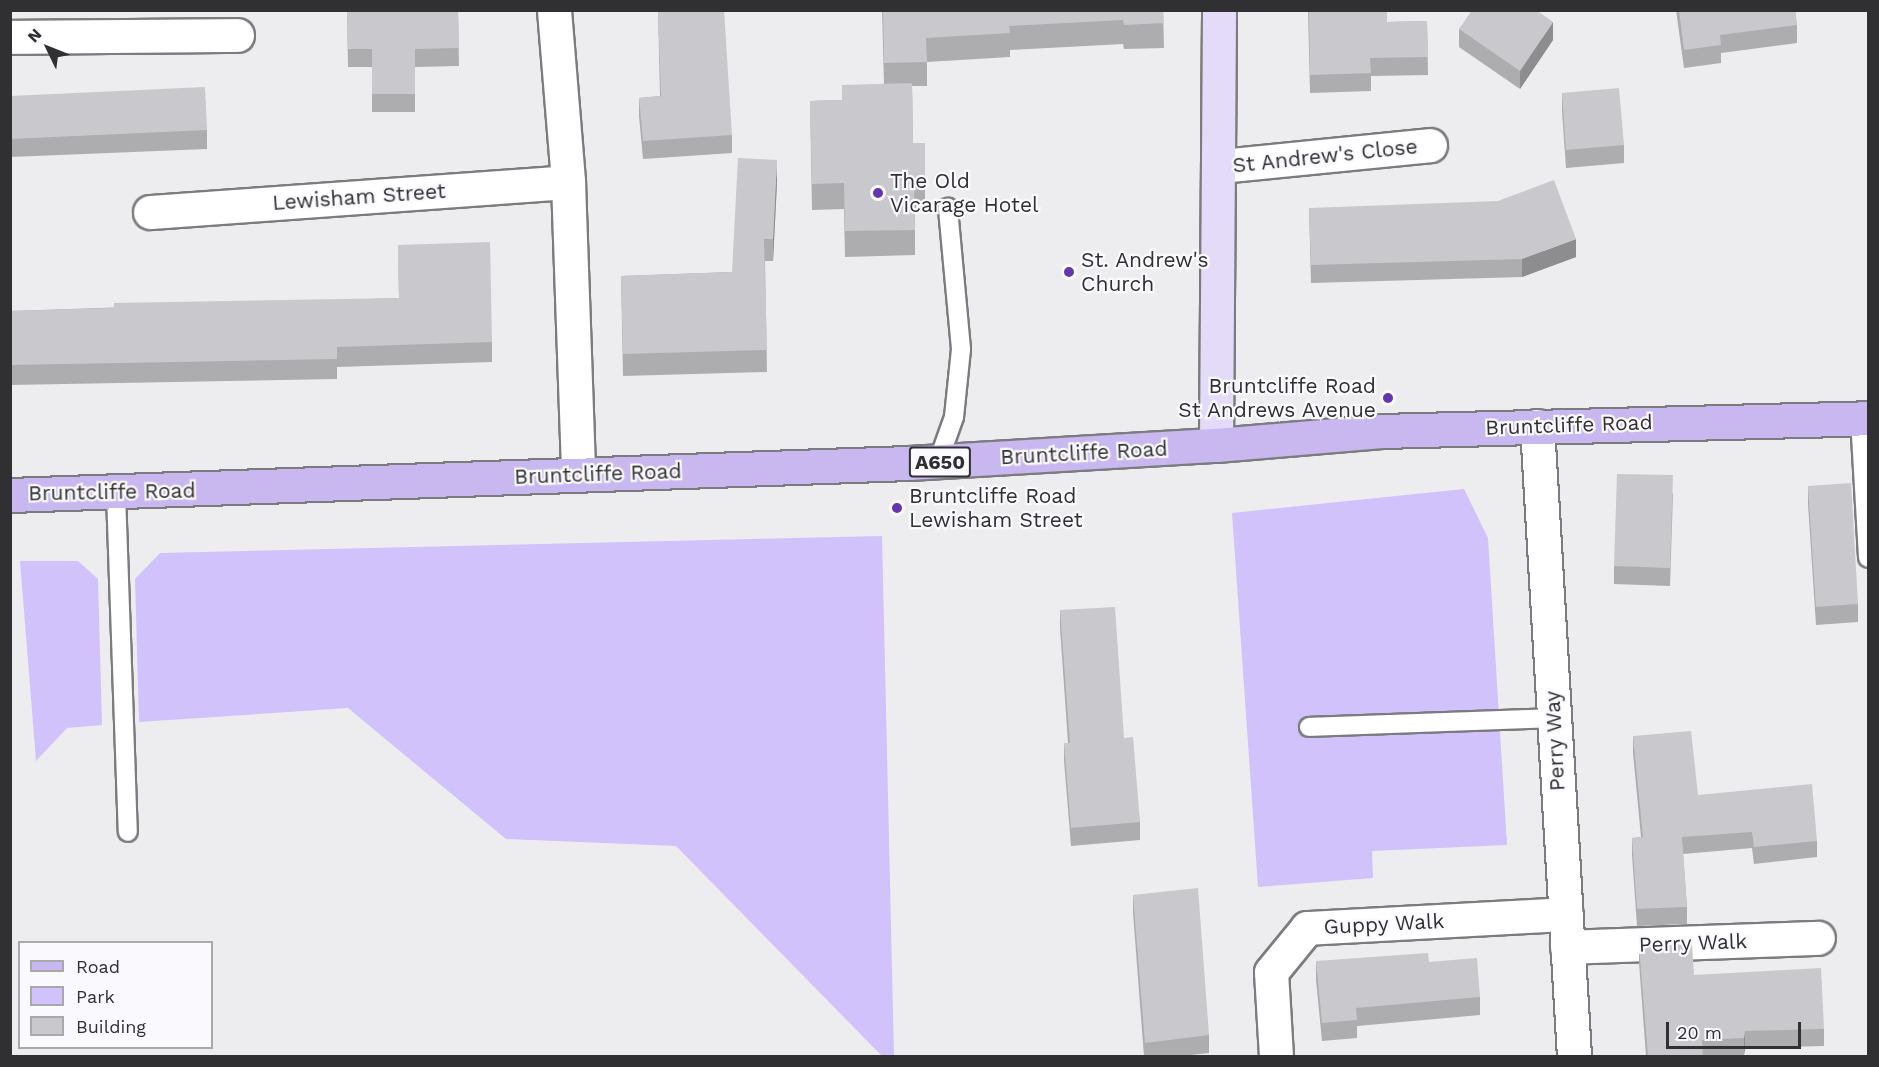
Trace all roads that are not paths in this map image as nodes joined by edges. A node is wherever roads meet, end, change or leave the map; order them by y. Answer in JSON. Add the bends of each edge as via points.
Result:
{"nodes":[{"id":1,"x":554,"y":10,"type":"edge"},
{"id":2,"x":1219,"y":10,"type":"edge"},
{"id":3,"x":237,"y":35,"type":"dead end"},
{"id":4,"x":10,"y":37,"type":"edge"},
{"id":5,"x":1430,"y":146,"type":"dead end"},
{"id":6,"x":1221,"y":166,"type":"junction"},
{"id":7,"x":568,"y":182,"type":"junction"},
{"id":8,"x":948,"y":208,"type":"dead end"},
{"id":9,"x":150,"y":212,"type":"dead end"},
{"id":10,"x":1864,"y":418,"type":"edge"},
{"id":11,"x":1537,"y":426,"type":"junction"},
{"id":12,"x":1216,"y":446,"type":"junction"},
{"id":13,"x":938,"y":462,"type":"junction"},
{"id":14,"x":578,"y":474,"type":"junction"},
{"id":15,"x":116,"y":494,"type":"junction"},
{"id":16,"x":10,"y":495,"type":"edge"},
{"id":17,"x":1869,"y":558,"type":"edge"},
{"id":18,"x":1554,"y":718,"type":"junction"},
{"id":19,"x":1309,"y":727,"type":"dead end"},
{"id":20,"x":128,"y":832,"type":"dead end"},
{"id":21,"x":1566,"y":914,"type":"junction"},
{"id":22,"x":1818,"y":939,"type":"dead end"},
{"id":23,"x":1567,"y":947,"type":"junction"},
{"id":24,"x":1275,"y":1056,"type":"edge"},
{"id":25,"x":1574,"y":1056,"type":"edge"}],
"edges":[{"from":1,"to":7,"type":"street"},
{"from":2,"to":6,"type":"street"},
{"from":3,"to":4,"type":"street"},
{"from":5,"to":6,"type":"street","name":"St Andrew's Close"},
{"from":6,"to":12,"type":"street"},
{"from":7,"to":9,"type":"street","name":"Lewisham Street"},
{"from":7,"to":14,"type":"street"},
{"from":8,"to":13,"type":"lane","via":[[961,349],[954,417]]},
{"from":10,"to":11,"type":"main road","name":"Bruntcliffe Road","number":"A650"},
{"from":10,"to":17,"type":"lane"},
{"from":11,"to":12,"type":"main road","name":"Bruntcliffe Road","number":"A650","via":[[1381,431]]},
{"from":11,"to":18,"type":"street","name":"Perry Way"},
{"from":12,"to":13,"type":"main road","name":"Bruntcliffe Road","number":"A650"},
{"from":13,"to":14,"type":"main road","name":"Bruntcliffe Road","number":"A650"},
{"from":14,"to":15,"type":"main road","name":"Bruntcliffe Road","number":"A650"},
{"from":15,"to":16,"type":"main road","name":"Bruntcliffe Road","number":"A650"},
{"from":15,"to":20,"type":"lane"},
{"from":18,"to":19,"type":"lane"},
{"from":18,"to":21,"type":"street","name":"Perry Way"},
{"from":21,"to":23,"type":"street","name":"Perry Way"},
{"from":21,"to":24,"type":"street","name":"Guppy Walk","via":[[1307,928],[1271,972]]},
{"from":22,"to":23,"type":"street","name":"Perry Walk"},
{"from":23,"to":25,"type":"street","name":"Perry Way"}]}
